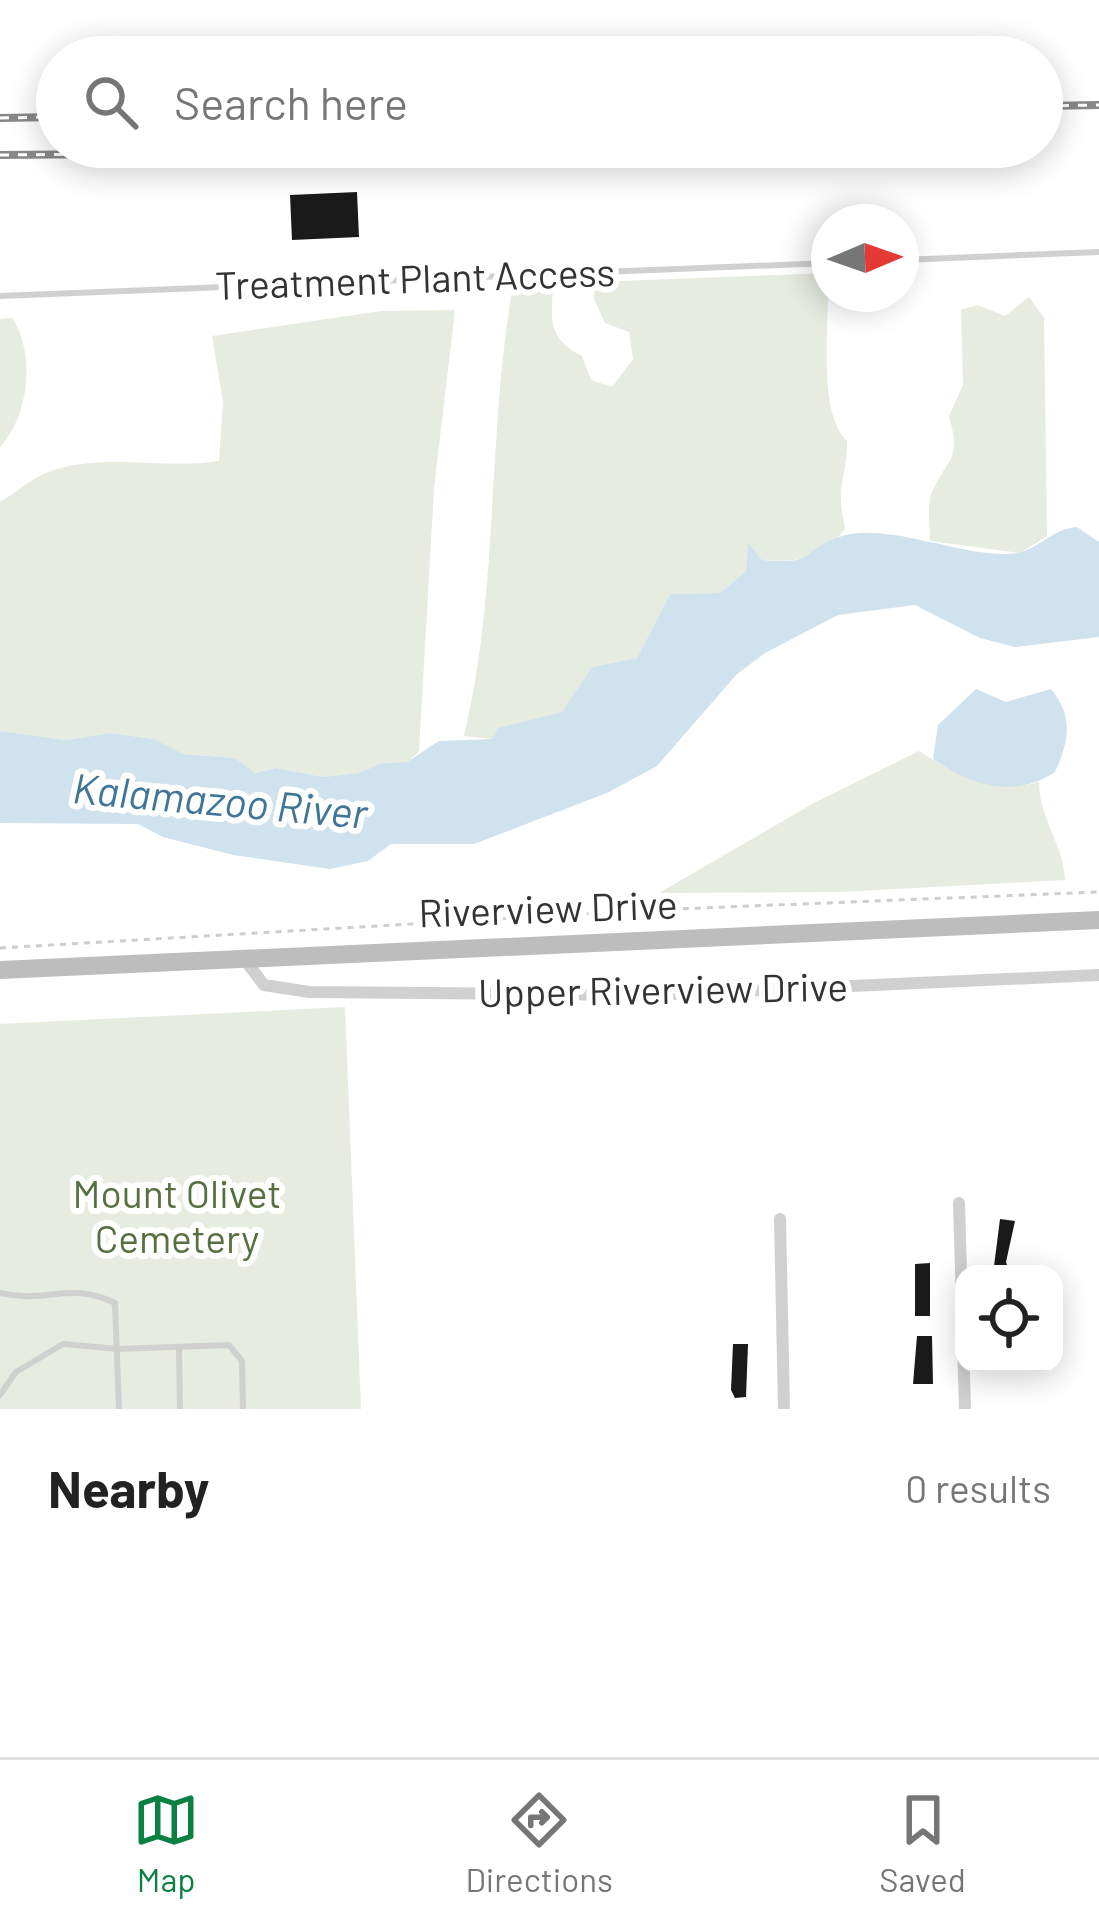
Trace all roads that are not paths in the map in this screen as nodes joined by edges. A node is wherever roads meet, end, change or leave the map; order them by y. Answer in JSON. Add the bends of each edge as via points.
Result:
{"nodes":[{"id":1,"x":1099,"y":252,"type":"edge"},
{"id":2,"x":919,"y":259,"type":"edge"},
{"id":3,"x":811,"y":264,"type":"edge"},
{"id":4,"x":0,"y":296,"type":"edge"},
{"id":5,"x":1099,"y":920,"type":"edge"},
{"id":6,"x":242,"y":955,"type":"junction"},
{"id":7,"x":0,"y":970,"type":"edge"},
{"id":8,"x":1099,"y":975,"type":"edge"},
{"id":9,"x":959,"y":1202,"type":"dead end"},
{"id":10,"x":780,"y":1219,"type":"dead end"},
{"id":11,"x":0,"y":1293,"type":"edge"},
{"id":12,"x":179,"y":1347,"type":"junction"},
{"id":13,"x":118,"y":1349,"type":"junction"},
{"id":14,"x":0,"y":1395,"type":"edge"},
{"id":15,"x":119,"y":1409,"type":"edge"},
{"id":16,"x":180,"y":1409,"type":"edge"},
{"id":17,"x":243,"y":1409,"type":"edge"},
{"id":18,"x":784,"y":1409,"type":"edge"},
{"id":19,"x":965,"y":1409,"type":"edge"}],
"edges":[{"from":1,"to":2,"type":"lane"},
{"from":3,"to":4,"type":"lane","name":"Treatment Plant Access"},
{"from":5,"to":6,"type":"street","name":"Riverview Drive"},
{"from":6,"to":7,"type":"street","name":"Riverview Drive"},
{"from":6,"to":8,"type":"street","name":"Upper Riverview Drive","via":[[264,985],[326,992],[650,995]]},
{"from":9,"to":19,"type":"street"},
{"from":10,"to":18,"type":"street"},
{"from":11,"to":13,"type":"lane","via":[[23,1298],[86,1289],[115,1303]]},
{"from":12,"to":13,"type":"lane"},
{"from":12,"to":16,"type":"lane"},
{"from":12,"to":17,"type":"lane","via":[[238,1351]]},
{"from":13,"to":14,"type":"lane","via":[[63,1344],[16,1372]]},
{"from":13,"to":15,"type":"lane"}]}
